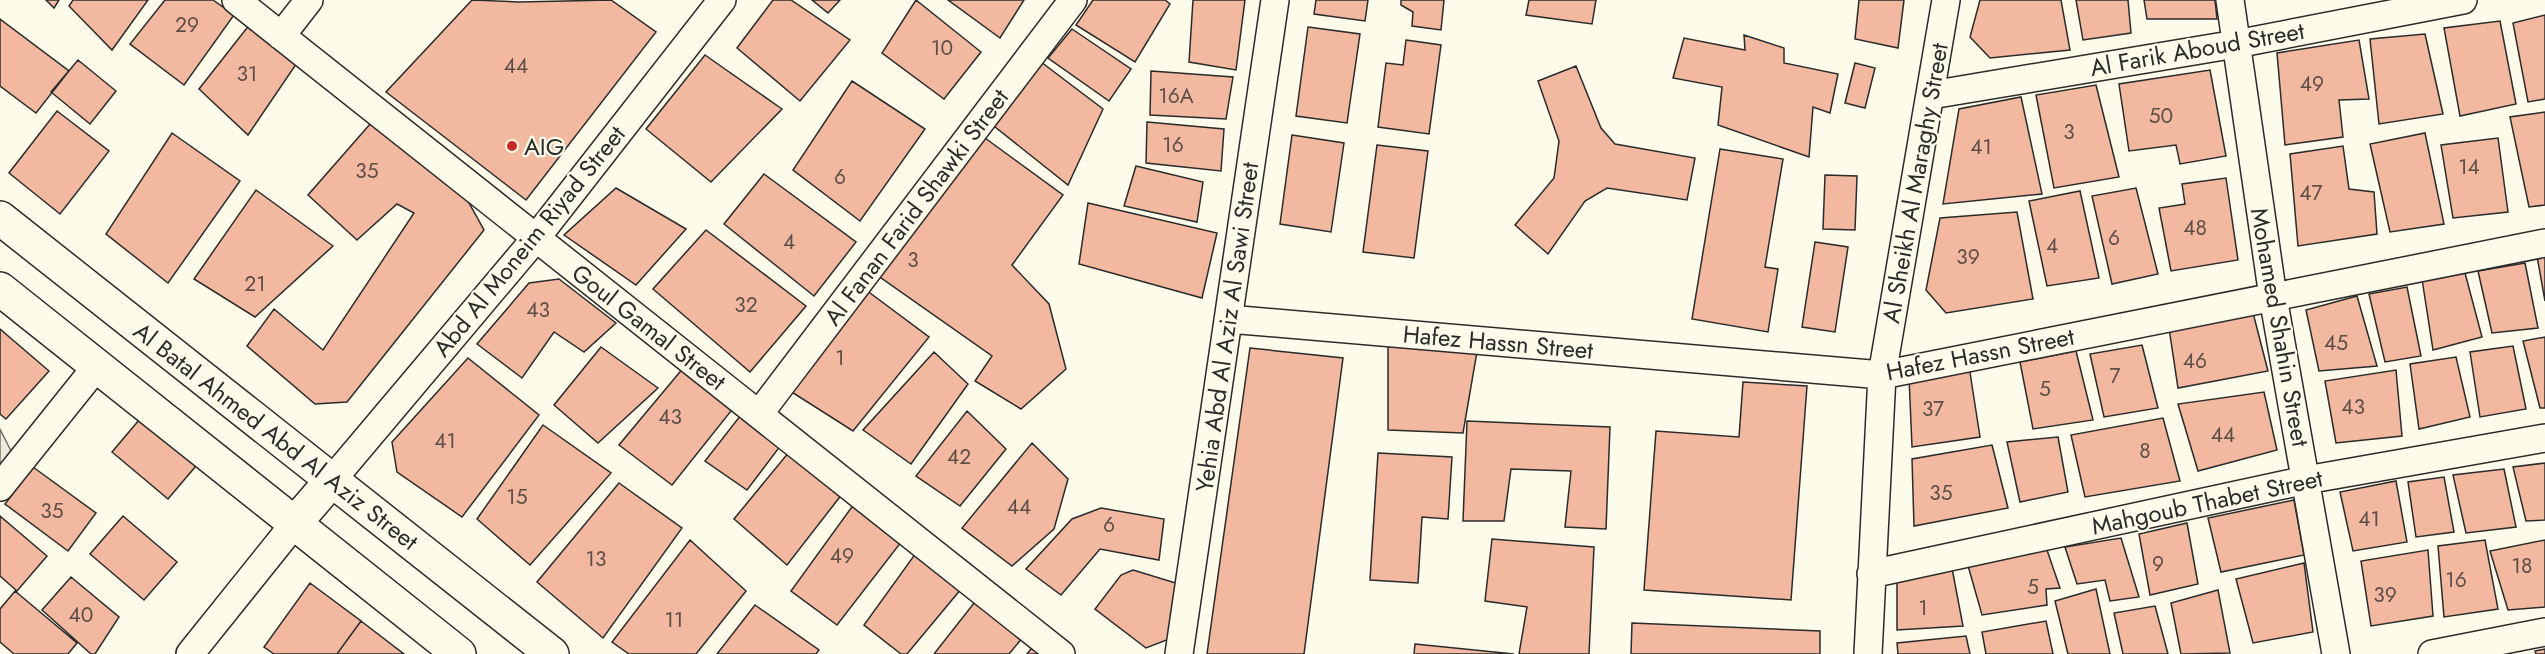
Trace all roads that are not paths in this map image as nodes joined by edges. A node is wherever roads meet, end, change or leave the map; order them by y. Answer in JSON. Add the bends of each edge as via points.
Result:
{"nodes":[{"id":1,"x":236,"y":0,"type":"edge"},
{"id":2,"x":309,"y":0,"type":"edge"},
{"id":3,"x":722,"y":0,"type":"edge"},
{"id":4,"x":1073,"y":0,"type":"edge"},
{"id":5,"x":1275,"y":0,"type":"edge"},
{"id":6,"x":1946,"y":0,"type":"edge"},
{"id":7,"x":2230,"y":0,"type":"edge"},
{"id":8,"x":2463,"y":0,"type":"edge"},
{"id":9,"x":281,"y":36,"type":"junction"},
{"id":10,"x":2236,"y":44,"type":"junction"},
{"id":11,"x":1930,"y":95,"type":"junction"},
{"id":12,"x":0,"y":218,"type":"edge"},
{"id":13,"x":536,"y":237,"type":"junction"},
{"id":14,"x":2545,"y":243,"type":"edge"},
{"id":15,"x":0,"y":289,"type":"edge"},
{"id":16,"x":2273,"y":297,"type":"junction"},
{"id":17,"x":1229,"y":318,"type":"junction"},
{"id":18,"x":97,"y":366,"type":"junction"},
{"id":19,"x":1882,"y":375,"type":"junction"},
{"id":20,"x":759,"y":414,"type":"junction"},
{"id":21,"x":2545,"y":438,"type":"edge"},
{"id":22,"x":332,"y":480,"type":"junction"},
{"id":23,"x":2306,"y":480,"type":"junction"},
{"id":24,"x":0,"y":487,"type":"edge"},
{"id":25,"x":295,"y":523,"type":"junction"},
{"id":26,"x":1871,"y":574,"type":"junction"},
{"id":27,"x":2545,"y":632,"type":"edge"},
{"id":28,"x":190,"y":654,"type":"edge"},
{"id":29,"x":459,"y":654,"type":"edge"},
{"id":30,"x":552,"y":654,"type":"edge"},
{"id":31,"x":1061,"y":654,"type":"edge"},
{"id":32,"x":1179,"y":654,"type":"edge"},
{"id":33,"x":1868,"y":654,"type":"edge"},
{"id":34,"x":2336,"y":654,"type":"edge"},
{"id":35,"x":2432,"y":654,"type":"edge"}],
"edges":[{"from":1,"to":9,"type":"street","name":"Goul Gamal Street"},
{"from":2,"to":9,"type":"street"},
{"from":3,"to":13,"type":"street","name":"Abd Al Moneim Riyad Street"},
{"from":4,"to":20,"type":"street","name":"Al Fanan Farid Shawki Street"},
{"from":5,"to":17,"type":"street","name":"Yehia Abd Al Aziz Al Sawi Street"},
{"from":6,"to":11,"type":"street","name":"Al Sheikh Al Maraghy Street"},
{"from":7,"to":10,"type":"street","name":"Mohamed Shahin Street"},
{"from":8,"to":10,"type":"street","name":"Al Farik Aboud Street"},
{"from":9,"to":13,"type":"street","name":"Goul Gamal Street"},
{"from":10,"to":11,"type":"street","name":"Al Farik Aboud Street"},
{"from":10,"to":16,"type":"street","name":"Mohamed Shahin Street"},
{"from":11,"to":19,"type":"street","name":"Al Sheikh Al Maraghy Street"},
{"from":12,"to":22,"type":"main road","name":"Al Batal Ahmed Abd Al Aziz Street"},
{"from":13,"to":20,"type":"street","name":"Goul Gamal Street"},
{"from":13,"to":22,"type":"street","name":"Abd Al Moneim Riyad Street"},
{"from":14,"to":16,"type":"street","name":"Hafez Hassn Street"},
{"from":15,"to":18,"type":"main road"},
{"from":16,"to":19,"type":"street","name":"Hafez Hassn Street"},
{"from":16,"to":23,"type":"street","name":"Mohamed Shahin Street"},
{"from":17,"to":19,"type":"street","name":"Hafez Hassn Street"},
{"from":17,"to":32,"type":"street","name":"Yehia Abd Al Aziz Al Sawi Street"},
{"from":18,"to":24,"type":"street"},
{"from":18,"to":25,"type":"main road"},
{"from":19,"to":26,"type":"street","name":"Al Sheikh Al Maraghy Street"},
{"from":20,"to":31,"type":"street","name":"Goul Gamal Street"},
{"from":21,"to":23,"type":"street","name":"Mahgoub Thabet Street"},
{"from":22,"to":25,"type":"main road"},
{"from":22,"to":30,"type":"main road","name":"Al Batal Ahmed Abd Al Aziz Street"},
{"from":23,"to":26,"type":"street","name":"Mahgoub Thabet Street"},
{"from":23,"to":34,"type":"street","name":"Mohamed Shahin Street"},
{"from":25,"to":28,"type":"street"},
{"from":25,"to":29,"type":"main road"},
{"from":26,"to":33,"type":"street","name":"Al Sheikh Al Maraghy Street"},
{"from":27,"to":35,"type":"street"}]}
